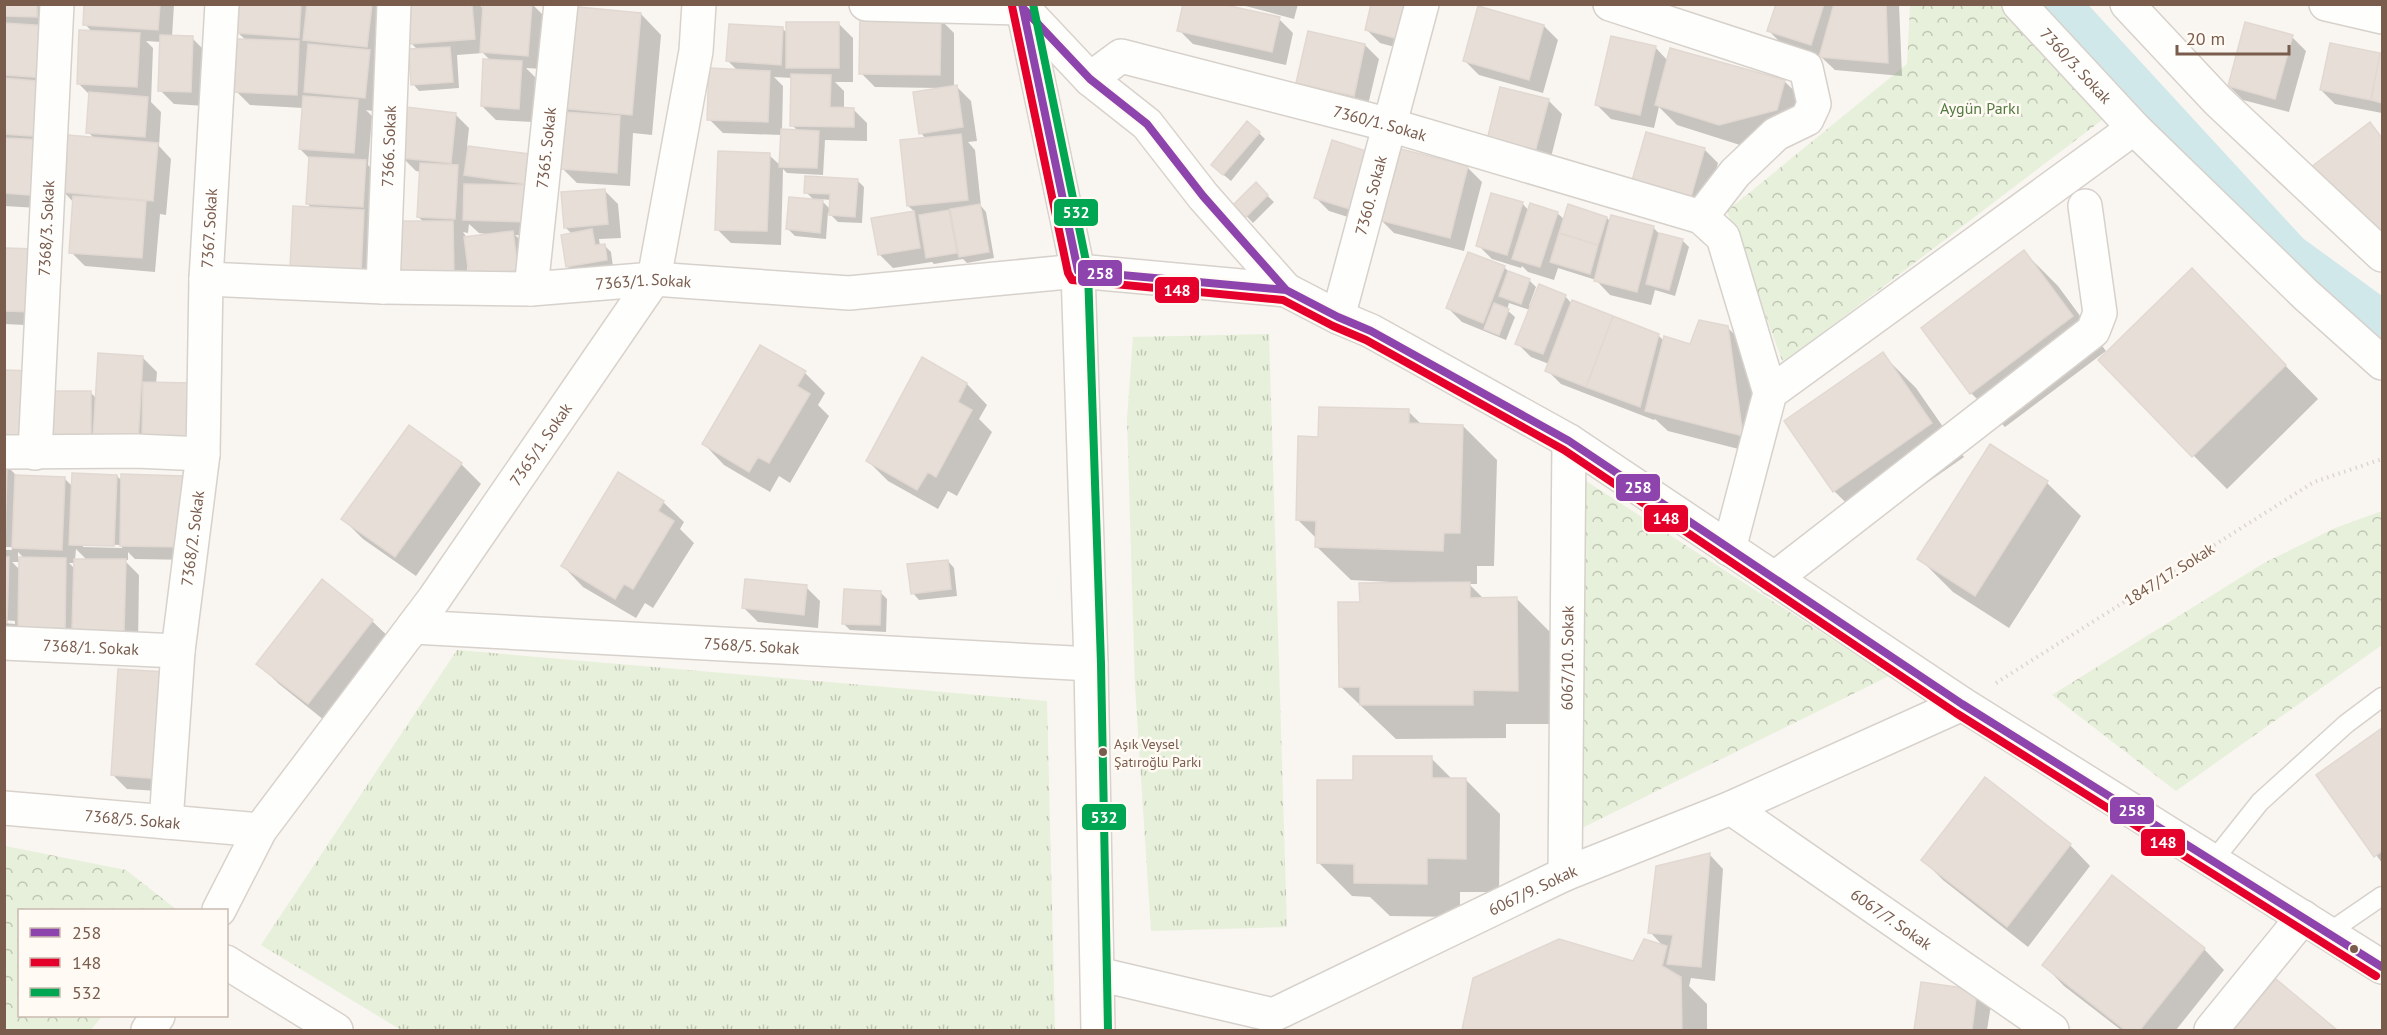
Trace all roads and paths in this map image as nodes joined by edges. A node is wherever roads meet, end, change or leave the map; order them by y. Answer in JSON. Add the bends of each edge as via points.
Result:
{"nodes":[{"id":1,"x":57,"y":4,"type":"edge"},
{"id":2,"x":222,"y":4,"type":"edge"},
{"id":3,"x":394,"y":4,"type":"edge"},
{"id":4,"x":561,"y":4,"type":"edge"},
{"id":5,"x":699,"y":4,"type":"edge"},
{"id":6,"x":866,"y":4,"type":"edge"},
{"id":7,"x":1422,"y":4,"type":"edge"},
{"id":8,"x":1610,"y":4,"type":"edge"},
{"id":9,"x":2019,"y":4,"type":"edge"},
{"id":10,"x":2127,"y":4,"type":"edge"},
{"id":11,"x":2326,"y":4,"type":"edge"},
{"id":12,"x":1022,"y":6,"type":"edge"},
{"id":13,"x":2382,"y":16,"type":"edge"},
{"id":14,"x":1090,"y":79,"type":"junction"},
{"id":15,"x":1390,"y":125,"type":"junction"},
{"id":16,"x":2134,"y":128,"type":"junction"},
{"id":17,"x":2085,"y":206,"type":"dead end"},
{"id":18,"x":1688,"y":213,"type":"junction"},
{"id":19,"x":2382,"y":255,"type":"edge"},
{"id":20,"x":1078,"y":271,"type":"junction"},
{"id":21,"x":206,"y":279,"type":"junction"},
{"id":22,"x":654,"y":279,"type":"junction"},
{"id":23,"x":383,"y":287,"type":"junction"},
{"id":24,"x":531,"y":289,"type":"junction"},
{"id":25,"x":1286,"y":290,"type":"junction"},
{"id":26,"x":1338,"y":317,"type":"junction"},
{"id":27,"x":2382,"y":363,"type":"edge"},
{"id":28,"x":1770,"y":393,"type":"junction"},
{"id":29,"x":1569,"y":441,"type":"junction"},
{"id":30,"x":20,"y":452,"type":"edge"},
{"id":31,"x":203,"y":454,"type":"junction"},
{"id":32,"x":2382,"y":459,"type":"edge"},
{"id":33,"x":1729,"y":549,"type":"junction"},
{"id":34,"x":1774,"y":579,"type":"junction"},
{"id":35,"x":413,"y":627,"type":"junction"},
{"id":36,"x":4,"y":644,"type":"edge"},
{"id":37,"x":178,"y":651,"type":"junction"},
{"id":38,"x":1091,"y":664,"type":"junction"},
{"id":39,"x":2382,"y":697,"type":"edge"},
{"id":40,"x":1962,"y":704,"type":"junction"},
{"id":41,"x":4,"y":808,"type":"edge"},
{"id":42,"x":1731,"y":808,"type":"junction"},
{"id":43,"x":166,"y":822,"type":"junction"},
{"id":44,"x":260,"y":830,"type":"junction"},
{"id":45,"x":2213,"y":861,"type":"junction"},
{"id":46,"x":1565,"y":874,"type":"junction"},
{"id":47,"x":2382,"y":896,"type":"edge"},
{"id":48,"x":220,"y":909,"type":"edge"},
{"id":49,"x":2316,"y":925,"type":"junction"},
{"id":50,"x":228,"y":963,"type":"edge"},
{"id":51,"x":2382,"y":967,"type":"edge"},
{"id":52,"x":1098,"y":974,"type":"junction"},
{"id":53,"x":157,"y":1017,"type":"edge"},
{"id":54,"x":1277,"y":1023,"type":"edge"},
{"id":55,"x":148,"y":1030,"type":"edge"},
{"id":56,"x":336,"y":1030,"type":"edge"},
{"id":57,"x":1098,"y":1030,"type":"edge"},
{"id":58,"x":2052,"y":1030,"type":"edge"},
{"id":59,"x":2211,"y":1030,"type":"edge"}],
"edges":[{"from":1,"to":30,"type":"street","name":"7368/3. Sokak"},
{"from":2,"to":21,"type":"street","name":"7367. Sokak"},
{"from":3,"to":23,"type":"street","name":"7366. Sokak"},
{"from":4,"to":24,"type":"street","name":"7365. Sokak"},
{"from":5,"to":22,"type":"street","name":"7365/1. Sokak","via":[[696,51]]},
{"from":6,"to":12,"type":"street"},
{"from":7,"to":15,"type":"street","name":"7360. Sokak"},
{"from":8,"to":18,"type":"street","via":[[1806,68],[1814,104],[1807,118],[1776,134]]},
{"from":9,"to":16,"type":"street","name":"7360/3. Sokak"},
{"from":10,"to":19,"type":"street","via":[[2218,101]]},
{"from":11,"to":13,"type":"street"},
{"from":12,"to":14,"type":"street"},
{"from":12,"to":20,"type":"street"},
{"from":14,"to":15,"type":"street","name":"7360/1. Sokak","via":[[1121,56]]},
{"from":14,"to":25,"type":"street","via":[[1147,124],[1203,196]]},
{"from":15,"to":18,"type":"street","name":"7360/1. Sokak"},
{"from":15,"to":26,"type":"street","name":"7360. Sokak"},
{"from":16,"to":27,"type":"street","name":"7360/3. Sokak","via":[[2306,296]]},
{"from":16,"to":28,"type":"street"},
{"from":17,"to":34,"type":"street","via":[[2100,313],[2093,331]]},
{"from":18,"to":28,"type":"street","via":[[1723,237]]},
{"from":20,"to":22,"type":"street","name":"7363/1. Sokak","via":[[849,293]]},
{"from":20,"to":25,"type":"street","name":"7363/1. Sokak"},
{"from":20,"to":38,"type":"street"},
{"from":21,"to":23,"type":"street","name":"7363/1. Sokak"},
{"from":21,"to":31,"type":"street","name":"7367. Sokak"},
{"from":22,"to":24,"type":"street","name":"7363/1. Sokak"},
{"from":22,"to":35,"type":"street","name":"7365/1. Sokak"},
{"from":23,"to":24,"type":"street","name":"7363/1. Sokak"},
{"from":25,"to":26,"type":"street"},
{"from":26,"to":29,"type":"street","via":[[1371,331]]},
{"from":28,"to":33,"type":"street"},
{"from":29,"to":33,"type":"street"},
{"from":29,"to":46,"type":"street","name":"6067/10. Sokak"},
{"from":30,"to":31,"type":"street"},
{"from":31,"to":37,"type":"street","name":"7368/2. Sokak"},
{"from":32,"to":40,"type":"path","name":"1847/17. Sokak","via":[[2314,482]]},
{"from":33,"to":34,"type":"street"},
{"from":34,"to":40,"type":"street"},
{"from":35,"to":38,"type":"street","name":"7568/5. Sokak"},
{"from":35,"to":44,"type":"street","name":"7365/1. Sokak"},
{"from":36,"to":37,"type":"street","name":"7368/1. Sokak"},
{"from":37,"to":43,"type":"street","name":"7368/2. Sokak"},
{"from":38,"to":52,"type":"street"},
{"from":39,"to":45,"type":"lane","via":[[2346,724],[2260,802]]},
{"from":40,"to":42,"type":"street","name":"6067/9. Sokak"},
{"from":40,"to":45,"type":"street"},
{"from":41,"to":43,"type":"street","name":"7368/5. Sokak"},
{"from":42,"to":46,"type":"street","name":"6067/9. Sokak"},
{"from":42,"to":58,"type":"street","name":"6067/7. Sokak"},
{"from":43,"to":44,"type":"street","name":"7368/5. Sokak"},
{"from":44,"to":48,"type":"street","name":"7365/1. Sokak"},
{"from":45,"to":49,"type":"street"},
{"from":46,"to":54,"type":"street","name":"6067/9. Sokak"},
{"from":47,"to":49,"type":"lane"},
{"from":49,"to":51,"type":"street"},
{"from":49,"to":59,"type":"street"},
{"from":50,"to":56,"type":"street"},
{"from":52,"to":54,"type":"street","name":"6067/9. Sokak"},
{"from":52,"to":57,"type":"street"},
{"from":53,"to":55,"type":"street"}]}
